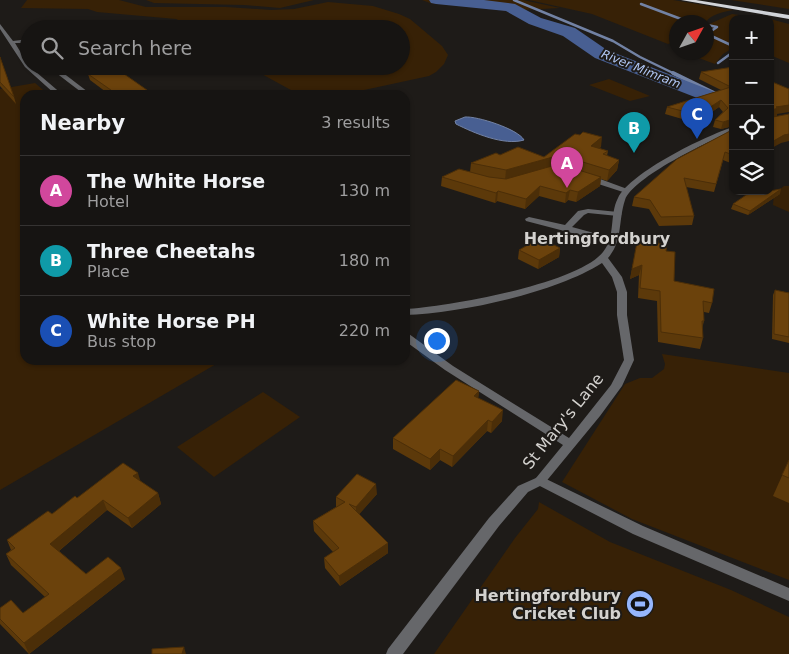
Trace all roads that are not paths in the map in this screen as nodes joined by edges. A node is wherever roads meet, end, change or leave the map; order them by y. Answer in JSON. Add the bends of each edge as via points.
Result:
{"nodes":[{"id":1,"x":684,"y":0,"type":"edge"},
{"id":2,"x":711,"y":0,"type":"edge"},
{"id":3,"x":732,"y":5,"type":"junction"},
{"id":4,"x":762,"y":10,"type":"junction"},
{"id":5,"x":789,"y":13,"type":"edge"},
{"id":6,"x":789,"y":17,"type":"edge"},
{"id":7,"x":0,"y":25,"type":"edge"},
{"id":8,"x":13,"y":42,"type":"junction"},
{"id":9,"x":20,"y":42,"type":"edge"},
{"id":10,"x":20,"y":54,"type":"edge"},
{"id":11,"x":37,"y":75,"type":"edge"},
{"id":12,"x":62,"y":75,"type":"edge"},
{"id":13,"x":54,"y":90,"type":"edge"},
{"id":14,"x":82,"y":90,"type":"edge"},
{"id":15,"x":729,"y":131,"type":"edge"},
{"id":16,"x":580,"y":175,"type":"edge"},
{"id":17,"x":626,"y":190,"type":"junction"},
{"id":18,"x":618,"y":214,"type":"junction"},
{"id":19,"x":529,"y":219,"type":"dead end"},
{"id":20,"x":567,"y":228,"type":"junction"},
{"id":21,"x":591,"y":235,"type":"dead end"},
{"id":22,"x":603,"y":258,"type":"junction"},
{"id":23,"x":410,"y":312,"type":"edge"},
{"id":24,"x":410,"y":340,"type":"edge"},
{"id":25,"x":570,"y":444,"type":"junction"},
{"id":26,"x":540,"y":481,"type":"junction"},
{"id":27,"x":789,"y":595,"type":"edge"},
{"id":28,"x":394,"y":654,"type":"edge"}],
"edges":[{"from":1,"to":3,"type":"highway"},
{"from":2,"to":3,"type":"highway"},
{"from":3,"to":4,"type":"highway"},
{"from":4,"to":5,"type":"highway"},
{"from":4,"to":6,"type":"highway"},
{"from":7,"to":8,"type":"street"},
{"from":8,"to":9,"type":"street"},
{"from":8,"to":10,"type":"street"},
{"from":11,"to":13,"type":"street"},
{"from":12,"to":14,"type":"street"},
{"from":15,"to":17,"type":"street","via":[[699,144]]},
{"from":16,"to":17,"type":"street"},
{"from":17,"to":18,"type":"street"},
{"from":18,"to":20,"type":"street","via":[[588,211],[581,213]]},
{"from":18,"to":22,"type":"street","via":[[615,238]]},
{"from":19,"to":20,"type":"street"},
{"from":20,"to":21,"type":"street"},
{"from":22,"to":23,"type":"street","via":[[576,273],[500,297],[437,310]]},
{"from":22,"to":25,"type":"street","name":"St Mary's Lane","via":[[617,277],[622,292],[629,360],[616,386]]},
{"from":24,"to":25,"type":"street"},
{"from":25,"to":26,"type":"street","name":"St Mary's Lane"},
{"from":26,"to":27,"type":"street","via":[[638,530]]},
{"from":26,"to":28,"type":"street","name":"St Mary's Lane","via":[[523,489],[494,522]]}]}
